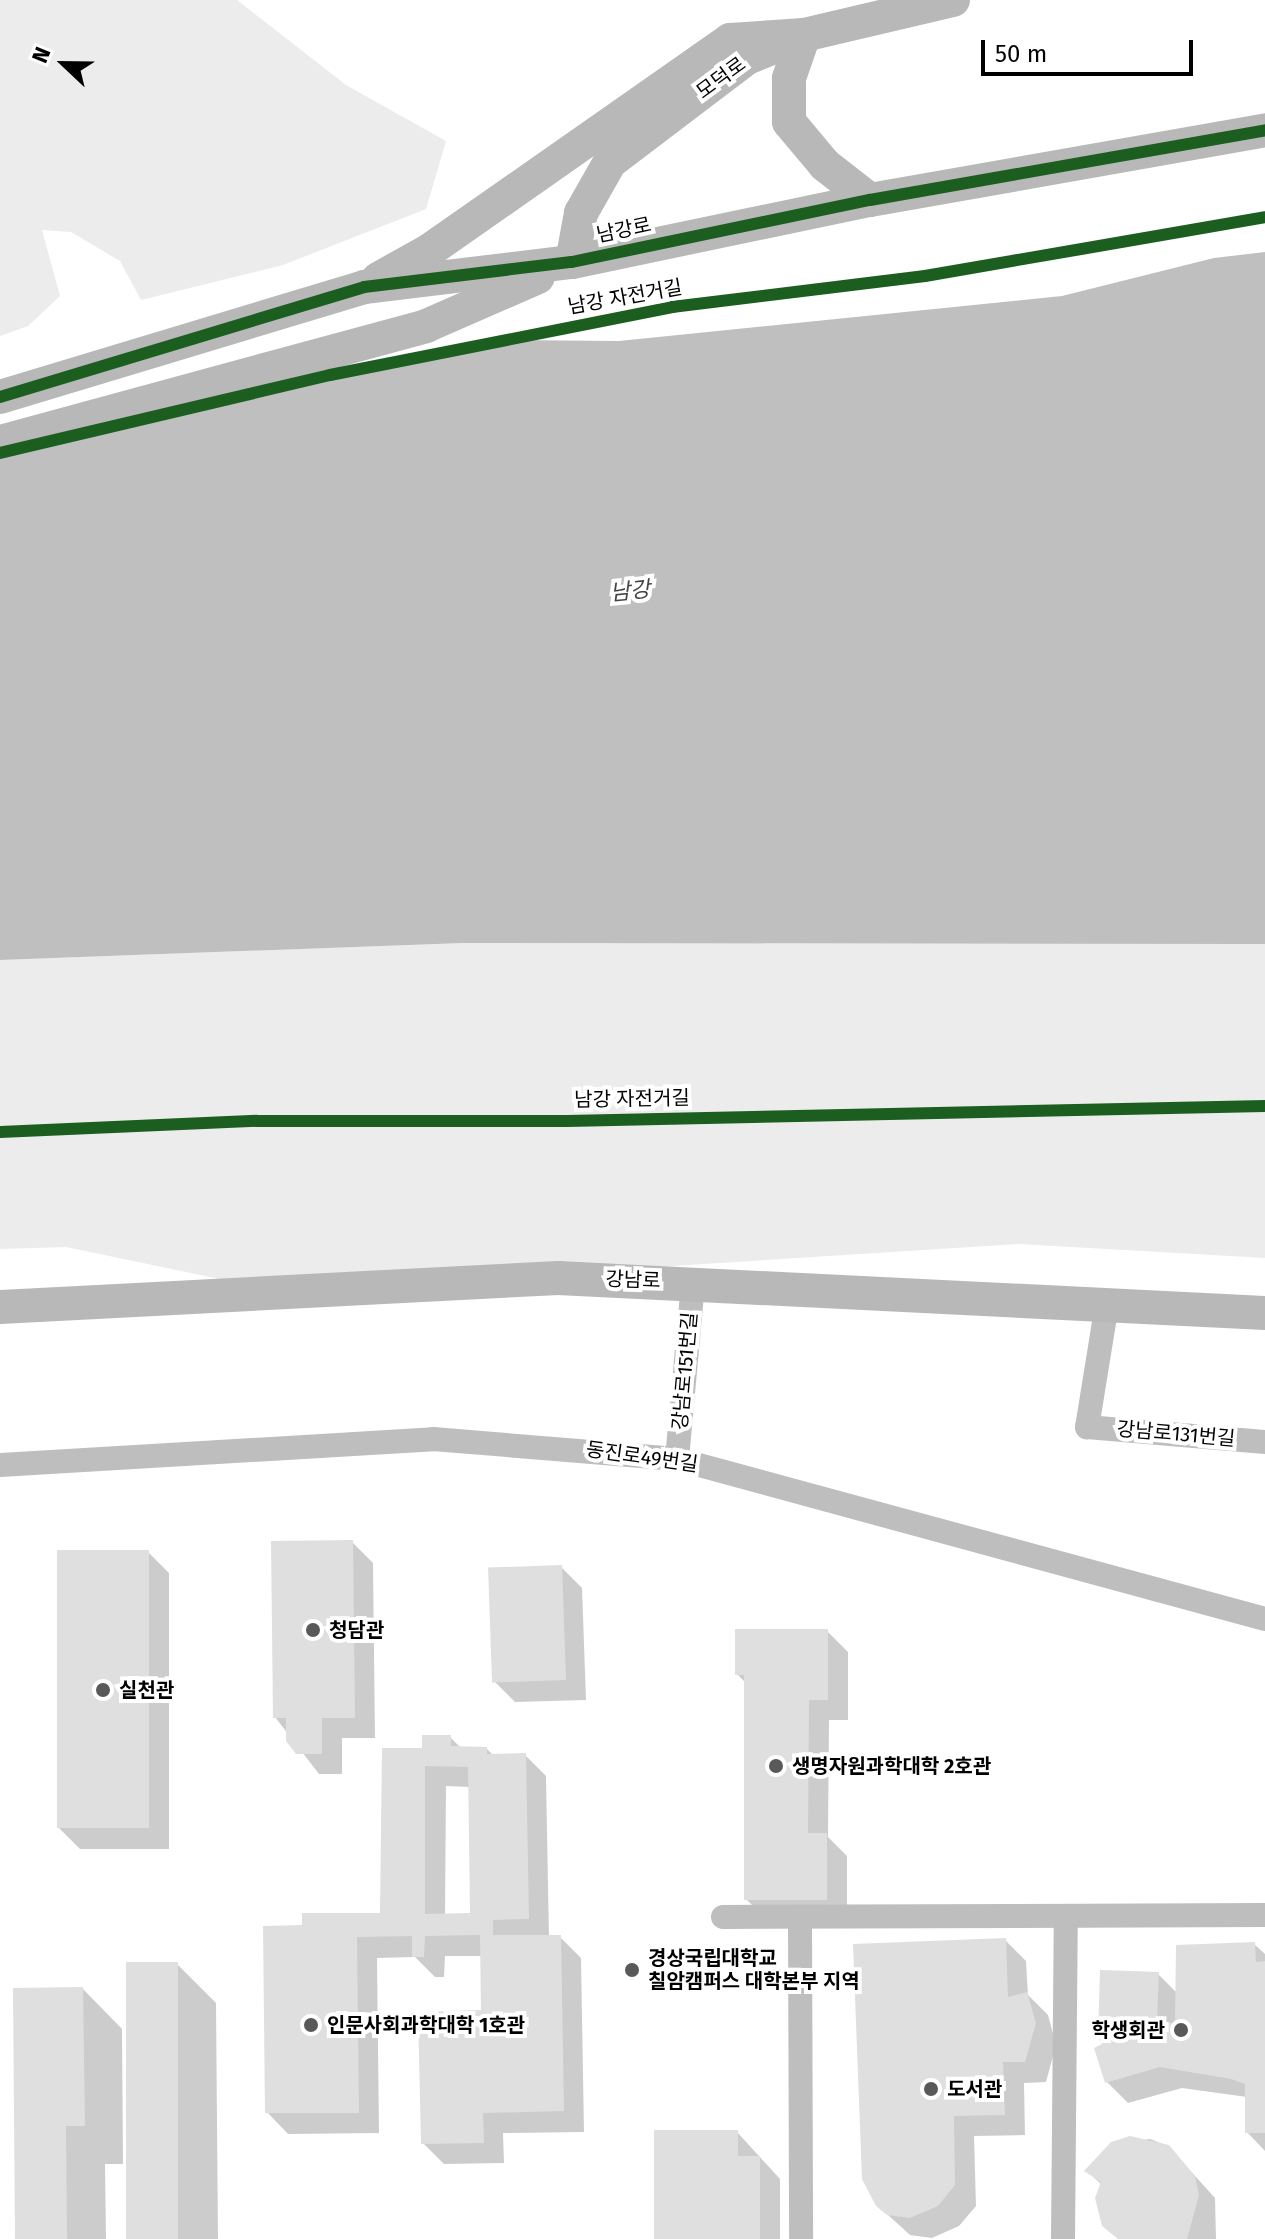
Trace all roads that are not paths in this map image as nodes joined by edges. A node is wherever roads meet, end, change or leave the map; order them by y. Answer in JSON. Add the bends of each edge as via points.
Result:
{"nodes":[{"id":1,"x":953,"y":0,"type":"edge"},
{"id":2,"x":804,"y":35,"type":"junction"},
{"id":3,"x":1265,"y":130,"type":"edge"},
{"id":4,"x":870,"y":200,"type":"junction"},
{"id":5,"x":572,"y":262,"type":"junction"},
{"id":6,"x":364,"y":287,"type":"junction"},
{"id":7,"x":0,"y":397,"type":"edge"},
{"id":8,"x":0,"y":442,"type":"edge"},
{"id":9,"x":693,"y":1282,"type":"junction"},
{"id":10,"x":1107,"y":1304,"type":"junction"},
{"id":11,"x":0,"y":1307,"type":"edge"},
{"id":12,"x":1265,"y":1313,"type":"edge"},
{"id":13,"x":1265,"y":1442,"type":"edge"},
{"id":14,"x":677,"y":1459,"type":"junction"},
{"id":15,"x":0,"y":1465,"type":"edge"},
{"id":16,"x":1265,"y":1619,"type":"edge"},
{"id":17,"x":1265,"y":1915,"type":"edge"},
{"id":18,"x":723,"y":1917,"type":"dead end"},
{"id":19,"x":800,"y":1918,"type":"junction"},
{"id":20,"x":1066,"y":1918,"type":"junction"},
{"id":21,"x":801,"y":2239,"type":"edge"},
{"id":22,"x":1063,"y":2239,"type":"edge"}],
"edges":[{"from":1,"to":2,"type":"street","name":"모덕로"},
{"from":2,"to":4,"type":"street","via":[[789,78],[789,122],[825,165]]},
{"from":2,"to":5,"type":"street","name":"모덕로","via":[[747,58],[610,162],[581,213]]},
{"from":2,"to":6,"type":"street","via":[[730,40],[430,250]]},
{"from":3,"to":4,"type":"street","name":"남강로"},
{"from":4,"to":5,"type":"street","name":"남강로"},
{"from":5,"to":6,"type":"street","name":"남강로"},
{"from":5,"to":8,"type":"street","name":"남강로","via":[[426,326]]},
{"from":6,"to":7,"type":"street","name":"남강로"},
{"from":9,"to":10,"type":"street","name":"강남로"},
{"from":9,"to":11,"type":"street","name":"강남로","via":[[558,1278]]},
{"from":9,"to":14,"type":"street","name":"강남로151번길"},
{"from":10,"to":12,"type":"street","name":"강남로"},
{"from":10,"to":13,"type":"street","name":"강남로131번길","via":[[1087,1427]]},
{"from":14,"to":15,"type":"street","name":"동진로49번길","via":[[433,1439]]},
{"from":14,"to":16,"type":"street","name":"동진로49번길"},
{"from":17,"to":20,"type":"street"},
{"from":18,"to":19,"type":"street"},
{"from":19,"to":20,"type":"street"},
{"from":19,"to":21,"type":"street"},
{"from":20,"to":22,"type":"street"}]}
